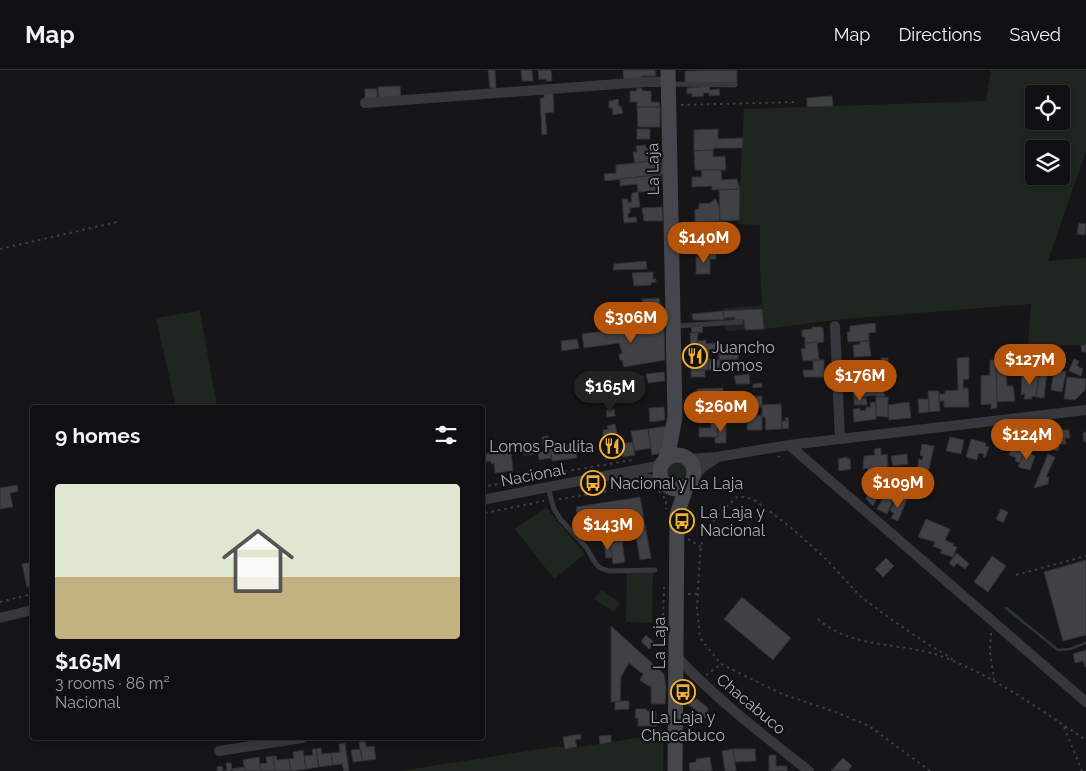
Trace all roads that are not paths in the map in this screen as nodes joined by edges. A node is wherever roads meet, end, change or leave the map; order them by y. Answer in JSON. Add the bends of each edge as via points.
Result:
{"nodes":[{"id":1,"x":668,"y":78,"type":"edge"},
{"id":2,"x":735,"y":85,"type":"dead end"},
{"id":3,"x":365,"y":103,"type":"dead end"},
{"id":4,"x":740,"y":322,"type":"dead end"},
{"id":5,"x":835,"y":326,"type":"dead end"},
{"id":6,"x":673,"y":327,"type":"junction"},
{"id":7,"x":1086,"y":410,"type":"edge"},
{"id":8,"x":675,"y":417,"type":"junction"},
{"id":9,"x":840,"y":439,"type":"junction"},
{"id":10,"x":789,"y":445,"type":"junction"},
{"id":11,"x":718,"y":457,"type":"junction"},
{"id":12,"x":688,"y":458,"type":"junction"},
{"id":13,"x":663,"y":463,"type":"junction"},
{"id":14,"x":618,"y":474,"type":"junction"},
{"id":15,"x":690,"y":482,"type":"junction"},
{"id":16,"x":662,"y":485,"type":"junction"},
{"id":17,"x":548,"y":487,"type":"junction"},
{"id":18,"x":485,"y":499,"type":"edge"},
{"id":19,"x":671,"y":512,"type":"junction"},
{"id":20,"x":655,"y":570,"type":"dead end"},
{"id":21,"x":30,"y":610,"type":"edge"},
{"id":22,"x":0,"y":618,"type":"edge"},
{"id":23,"x":670,"y":660,"type":"junction"},
{"id":24,"x":1085,"y":699,"type":"edge"},
{"id":25,"x":276,"y":740,"type":"edge"},
{"id":26,"x":263,"y":741,"type":"edge"},
{"id":27,"x":219,"y":751,"type":"dead end"},
{"id":28,"x":675,"y":771,"type":"edge"},
{"id":29,"x":809,"y":771,"type":"edge"}],
"edges":[{"from":1,"to":2,"type":"lane"},
{"from":1,"to":3,"type":"street"},
{"from":1,"to":6,"type":"main road","name":"La Laja"},
{"from":4,"to":6,"type":"lane"},
{"from":5,"to":9,"type":"street"},
{"from":6,"to":8,"type":"main road","name":"La Laja"},
{"from":7,"to":9,"type":"street"},
{"from":8,"to":12,"type":"main road","name":"La Laja","via":[[681,447]]},
{"from":8,"to":13,"type":"main road","name":"La Laja"},
{"from":9,"to":10,"type":"street"},
{"from":10,"to":11,"type":"street"},
{"from":10,"to":24,"type":"street"},
{"from":11,"to":12,"type":"street"},
{"from":11,"to":15,"type":"street","via":[[703,467]]},
{"from":12,"to":13,"type":"main road","via":[[670,456]]},
{"from":12,"to":15,"type":"main road","via":[[694,471]]},
{"from":13,"to":14,"type":"street","name":"Nacional"},
{"from":13,"to":16,"type":"main road"},
{"from":14,"to":16,"type":"street","name":"Nacional","via":[[633,475]]},
{"from":14,"to":17,"type":"street","name":"Nacional"},
{"from":15,"to":16,"type":"main road","via":[[680,488]]},
{"from":15,"to":19,"type":"main road","name":"La Laja"},
{"from":16,"to":19,"type":"main road","name":"La Laja"},
{"from":17,"to":18,"type":"street","name":"Nacional"},
{"from":17,"to":20,"type":"lane","via":[[561,520],[600,568],[609,571]]},
{"from":19,"to":23,"type":"main road","name":"La Laja"},
{"from":21,"to":22,"type":"street"},
{"from":23,"to":28,"type":"main road","name":"La Laja"},
{"from":23,"to":29,"type":"street","name":"Chacabuco"},
{"from":25,"to":26,"type":"street"},
{"from":26,"to":27,"type":"street"}]}
